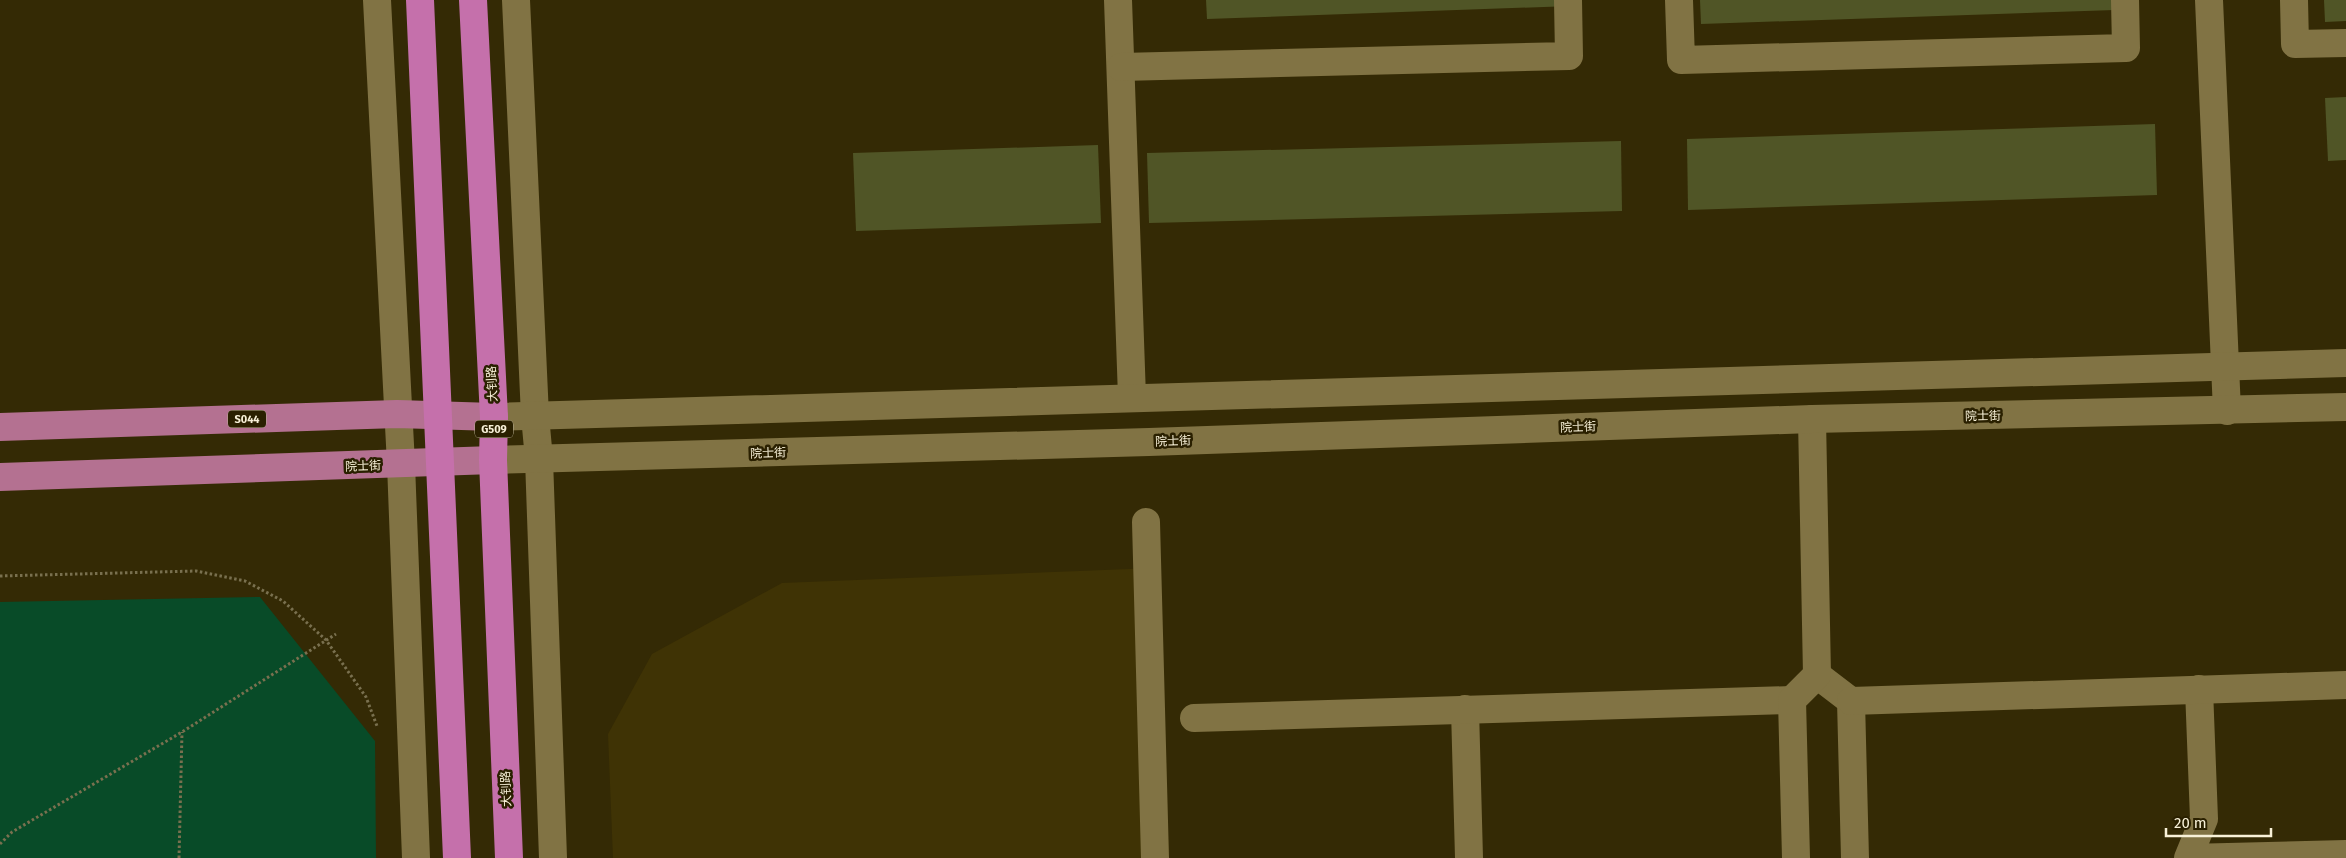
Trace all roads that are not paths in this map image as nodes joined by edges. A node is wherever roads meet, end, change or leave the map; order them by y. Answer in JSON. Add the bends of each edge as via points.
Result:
{"nodes":[{"id":1,"x":377,"y":0,"type":"edge"},
{"id":2,"x":420,"y":0,"type":"edge"},
{"id":3,"x":473,"y":0,"type":"edge"},
{"id":4,"x":516,"y":0,"type":"edge"},
{"id":5,"x":1118,"y":0,"type":"edge"},
{"id":6,"x":1568,"y":0,"type":"edge"},
{"id":7,"x":1679,"y":0,"type":"edge"},
{"id":8,"x":2125,"y":0,"type":"edge"},
{"id":9,"x":2209,"y":0,"type":"edge"},
{"id":10,"x":2294,"y":0,"type":"edge"},
{"id":11,"x":2346,"y":42,"type":"edge"},
{"id":12,"x":1121,"y":67,"type":"junction"},
{"id":13,"x":2346,"y":363,"type":"edge"},
{"id":14,"x":2225,"y":368,"type":"junction"},
{"id":15,"x":1132,"y":397,"type":"junction"},
{"id":16,"x":2346,"y":407,"type":"edge"},
{"id":17,"x":2227,"y":411,"type":"junction"},
{"id":18,"x":397,"y":414,"type":"junction"},
{"id":19,"x":438,"y":416,"type":"junction"},
{"id":20,"x":534,"y":416,"type":"junction"},
{"id":21,"x":494,"y":417,"type":"junction"},
{"id":22,"x":1812,"y":419,"type":"junction"},
{"id":23,"x":0,"y":426,"type":"edge"},
{"id":24,"x":539,"y":459,"type":"junction"},
{"id":25,"x":493,"y":460,"type":"junction"},
{"id":26,"x":441,"y":463,"type":"junction"},
{"id":27,"x":401,"y":464,"type":"junction"},
{"id":28,"x":0,"y":477,"type":"edge"},
{"id":29,"x":1146,"y":522,"type":"dead end"},
{"id":30,"x":1816,"y":675,"type":"junction"},
{"id":31,"x":2346,"y":685,"type":"edge"},
{"id":32,"x":2199,"y":689,"type":"junction"},
{"id":33,"x":1792,"y":700,"type":"junction"},
{"id":34,"x":1851,"y":701,"type":"junction"},
{"id":35,"x":1465,"y":709,"type":"junction"},
{"id":36,"x":1194,"y":718,"type":"dead end"},
{"id":37,"x":2346,"y":854,"type":"edge"},
{"id":38,"x":416,"y":858,"type":"edge"},
{"id":39,"x":456,"y":858,"type":"edge"},
{"id":40,"x":509,"y":858,"type":"edge"},
{"id":41,"x":553,"y":858,"type":"edge"},
{"id":42,"x":1155,"y":858,"type":"edge"},
{"id":43,"x":1469,"y":858,"type":"edge"},
{"id":44,"x":1796,"y":858,"type":"edge"},
{"id":45,"x":1855,"y":858,"type":"edge"},
{"id":46,"x":2182,"y":858,"type":"edge"},
{"id":47,"x":2188,"y":858,"type":"edge"}],
"edges":[{"from":1,"to":18,"type":"street"},
{"from":2,"to":19,"type":"highway"},
{"from":3,"to":21,"type":"highway","name":"大钊路","number":"G509"},
{"from":4,"to":20,"type":"street"},
{"from":5,"to":12,"type":"street"},
{"from":6,"to":12,"type":"street","via":[[1569,56]]},
{"from":7,"to":8,"type":"street","via":[[1681,60],[2126,48]]},
{"from":9,"to":14,"type":"street"},
{"from":10,"to":11,"type":"street","via":[[2295,44]]},
{"from":12,"to":15,"type":"street"},
{"from":13,"to":14,"type":"street"},
{"from":14,"to":15,"type":"street"},
{"from":14,"to":17,"type":"street"},
{"from":15,"to":20,"type":"street"},
{"from":16,"to":17,"type":"street","name":"院士街"},
{"from":17,"to":22,"type":"street","name":"院士街"},
{"from":18,"to":19,"type":"main road","number":"S044"},
{"from":18,"to":23,"type":"main road","number":"S044"},
{"from":18,"to":27,"type":"street"},
{"from":19,"to":21,"type":"main road","number":"S044"},
{"from":19,"to":26,"type":"highway"},
{"from":20,"to":21,"type":"street"},
{"from":20,"to":24,"type":"street"},
{"from":21,"to":25,"type":"highway","name":"大钊路","number":"G509"},
{"from":22,"to":24,"type":"street","name":"院士街"},
{"from":22,"to":30,"type":"street"},
{"from":24,"to":25,"type":"street","name":"院士街"},
{"from":24,"to":41,"type":"street"},
{"from":25,"to":26,"type":"main road","name":"院士街"},
{"from":25,"to":40,"type":"highway","name":"大钊路","number":"G509"},
{"from":26,"to":27,"type":"main road","name":"院士街"},
{"from":26,"to":39,"type":"highway"},
{"from":27,"to":28,"type":"main road","name":"院士街"},
{"from":27,"to":38,"type":"street"},
{"from":29,"to":42,"type":"street"},
{"from":30,"to":33,"type":"street"},
{"from":30,"to":34,"type":"street"},
{"from":31,"to":32,"type":"street"},
{"from":32,"to":34,"type":"street"},
{"from":32,"to":47,"type":"street","via":[[2204,818]]},
{"from":33,"to":35,"type":"street"},
{"from":33,"to":44,"type":"street"},
{"from":34,"to":45,"type":"street"},
{"from":35,"to":36,"type":"street"},
{"from":35,"to":43,"type":"street"},
{"from":37,"to":47,"type":"street"},
{"from":46,"to":47,"type":"street"}]}
